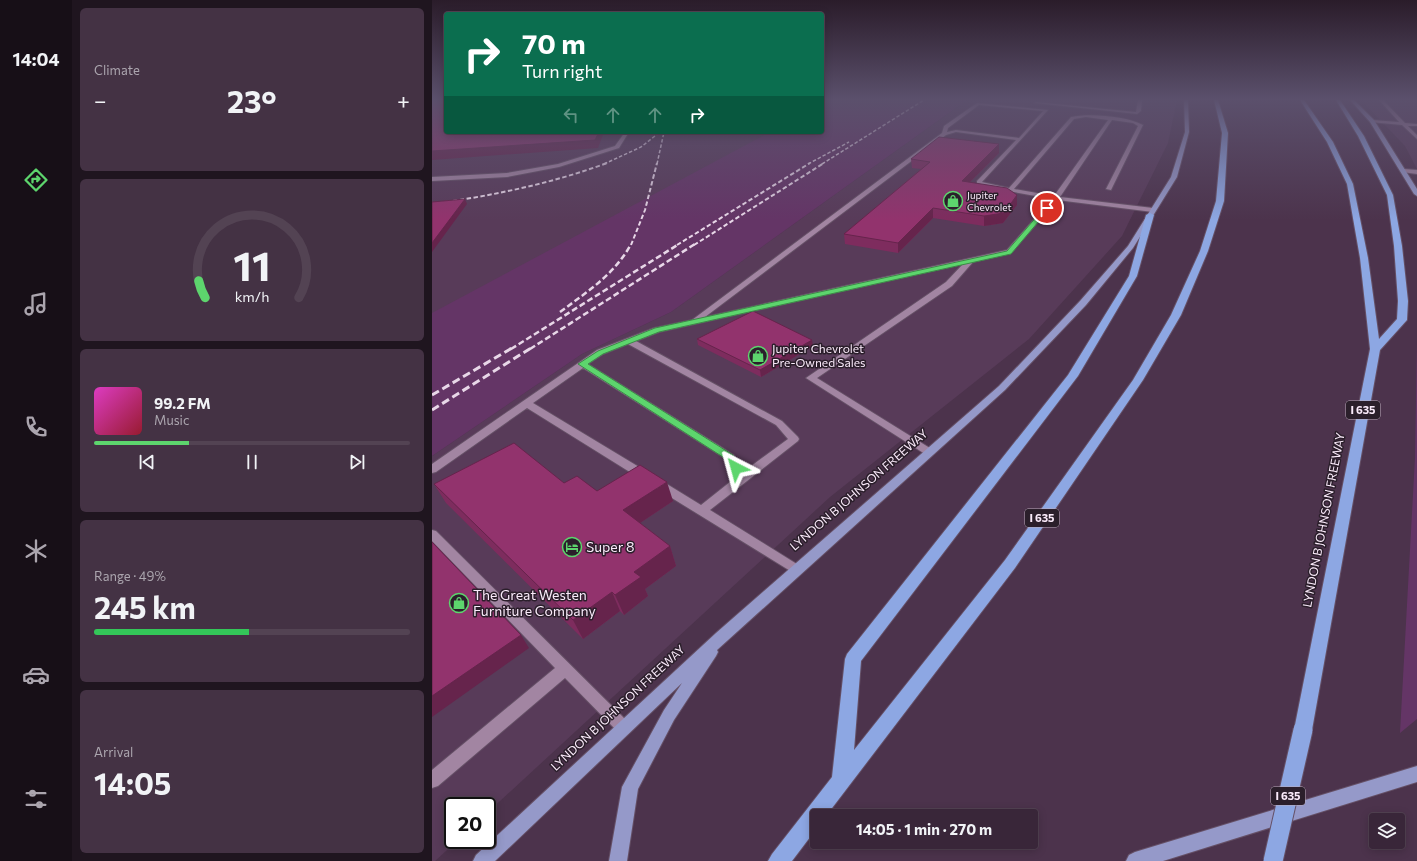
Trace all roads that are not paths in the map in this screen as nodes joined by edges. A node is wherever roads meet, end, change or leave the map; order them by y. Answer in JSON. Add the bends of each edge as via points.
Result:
{"nodes":[{"id":1,"x":622,"y":140,"type":"edge"},
{"id":2,"x":936,"y":140,"type":"edge"},
{"id":3,"x":1019,"y":140,"type":"edge"},
{"id":4,"x":1054,"y":140,"type":"edge"},
{"id":5,"x":1096,"y":140,"type":"edge"},
{"id":6,"x":1134,"y":140,"type":"edge"},
{"id":7,"x":1185,"y":140,"type":"edge"},
{"id":8,"x":1224,"y":140,"type":"edge"},
{"id":9,"x":1329,"y":140,"type":"edge"},
{"id":10,"x":1363,"y":140,"type":"edge"},
{"id":11,"x":1384,"y":140,"type":"edge"},
{"id":12,"x":1404,"y":171,"type":"junction"},
{"id":13,"x":1417,"y":172,"type":"edge"},
{"id":14,"x":432,"y":179,"type":"edge"},
{"id":15,"x":1109,"y":189,"type":"dead end"},
{"id":16,"x":1010,"y":190,"type":"junction"},
{"id":17,"x":1417,"y":194,"type":"edge"},
{"id":18,"x":1056,"y":198,"type":"junction"},
{"id":19,"x":1152,"y":212,"type":"junction"},
{"id":20,"x":972,"y":259,"type":"junction"},
{"id":21,"x":692,"y":322,"type":"junction"},
{"id":22,"x":629,"y":341,"type":"junction"},
{"id":23,"x":1375,"y":349,"type":"junction"},
{"id":24,"x":582,"y":364,"type":"junction"},
{"id":25,"x":526,"y":402,"type":"junction"},
{"id":26,"x":929,"y":452,"type":"junction"},
{"id":27,"x":432,"y":469,"type":"edge"},
{"id":28,"x":741,"y":479,"type":"junction"},
{"id":29,"x":701,"y":511,"type":"junction"},
{"id":30,"x":432,"y":534,"type":"edge"},
{"id":31,"x":796,"y":569,"type":"junction"},
{"id":32,"x":721,"y":637,"type":"junction"},
{"id":33,"x":565,"y":669,"type":"junction"},
{"id":34,"x":624,"y":728,"type":"junction"},
{"id":35,"x":1417,"y":774,"type":"edge"},
{"id":36,"x":842,"y":778,"type":"junction"},
{"id":37,"x":432,"y":780,"type":"edge"},
{"id":38,"x":482,"y":861,"type":"edge"},
{"id":39,"x":618,"y":861,"type":"edge"},
{"id":40,"x":779,"y":861,"type":"edge"},
{"id":41,"x":1135,"y":861,"type":"edge"},
{"id":42,"x":1273,"y":861,"type":"edge"}],
"edges":[{"from":1,"to":14,"type":"lane","via":[[617,147],[553,167],[508,175]]},
{"from":2,"to":21,"type":"lane"},
{"from":3,"to":16,"type":"lane","via":[[979,182]]},
{"from":4,"to":16,"type":"lane"},
{"from":5,"to":18,"type":"lane"},
{"from":6,"to":15,"type":"lane"},
{"from":7,"to":19,"type":"main road","name":"LYNDON B JOHNSON FREEWAY","via":[[1174,177]]},
{"from":8,"to":36,"type":"highway","number":"I 635","via":[[1220,201],[1204,251],[1176,315],[1138,380],[1010,564]]},
{"from":9,"to":23,"type":"highway","name":"LYNDON B JOHNSON FREEWAY","number":"I 635","via":[[1350,184],[1364,258]]},
{"from":10,"to":23,"type":"highway","via":[[1390,195],[1403,301],[1402,320]]},
{"from":11,"to":12,"type":"main road"},
{"from":12,"to":13,"type":"lane"},
{"from":12,"to":17,"type":"main road"},
{"from":16,"to":18,"type":"lane"},
{"from":18,"to":19,"type":"lane"},
{"from":18,"to":20,"type":"lane","via":[[1009,252]]},
{"from":19,"to":26,"type":"main road","name":"LYNDON B JOHNSON FREEWAY","via":[[1131,247],[1083,303],[1002,388]]},
{"from":19,"to":36,"type":"highway","via":[[1133,276],[1073,376],[853,659]]},
{"from":20,"to":21,"type":"lane"},
{"from":20,"to":26,"type":"lane","via":[[949,284],[811,378]]},
{"from":21,"to":22,"type":"lane","via":[[657,330]]},
{"from":22,"to":24,"type":"lane","via":[[600,352]]},
{"from":22,"to":28,"type":"lane","via":[[780,423],[794,439]]},
{"from":23,"to":42,"type":"highway","name":"LYNDON B JOHNSON FREEWAY","number":"I 635","bridge":true,"via":[[1303,730]]},
{"from":24,"to":25,"type":"lane"},
{"from":24,"to":28,"type":"lane","via":[[730,457]]},
{"from":25,"to":27,"type":"lane"},
{"from":25,"to":29,"type":"lane"},
{"from":26,"to":31,"type":"main road","name":"LYNDON B JOHNSON FREEWAY"},
{"from":28,"to":29,"type":"lane"},
{"from":29,"to":31,"type":"lane"},
{"from":30,"to":33,"type":"lane"},
{"from":31,"to":32,"type":"main road","name":"LYNDON B JOHNSON FREEWAY"},
{"from":32,"to":34,"type":"main road","name":"LYNDON B JOHNSON FREEWAY"},
{"from":32,"to":39,"type":"main road","via":[[669,715],[630,788]]},
{"from":33,"to":34,"type":"lane"},
{"from":33,"to":37,"type":"lane"},
{"from":34,"to":38,"type":"main road","name":"LYNDON B JOHNSON FREEWAY"},
{"from":35,"to":41,"type":"main road"},
{"from":36,"to":40,"type":"highway","number":"I 635"}]}
